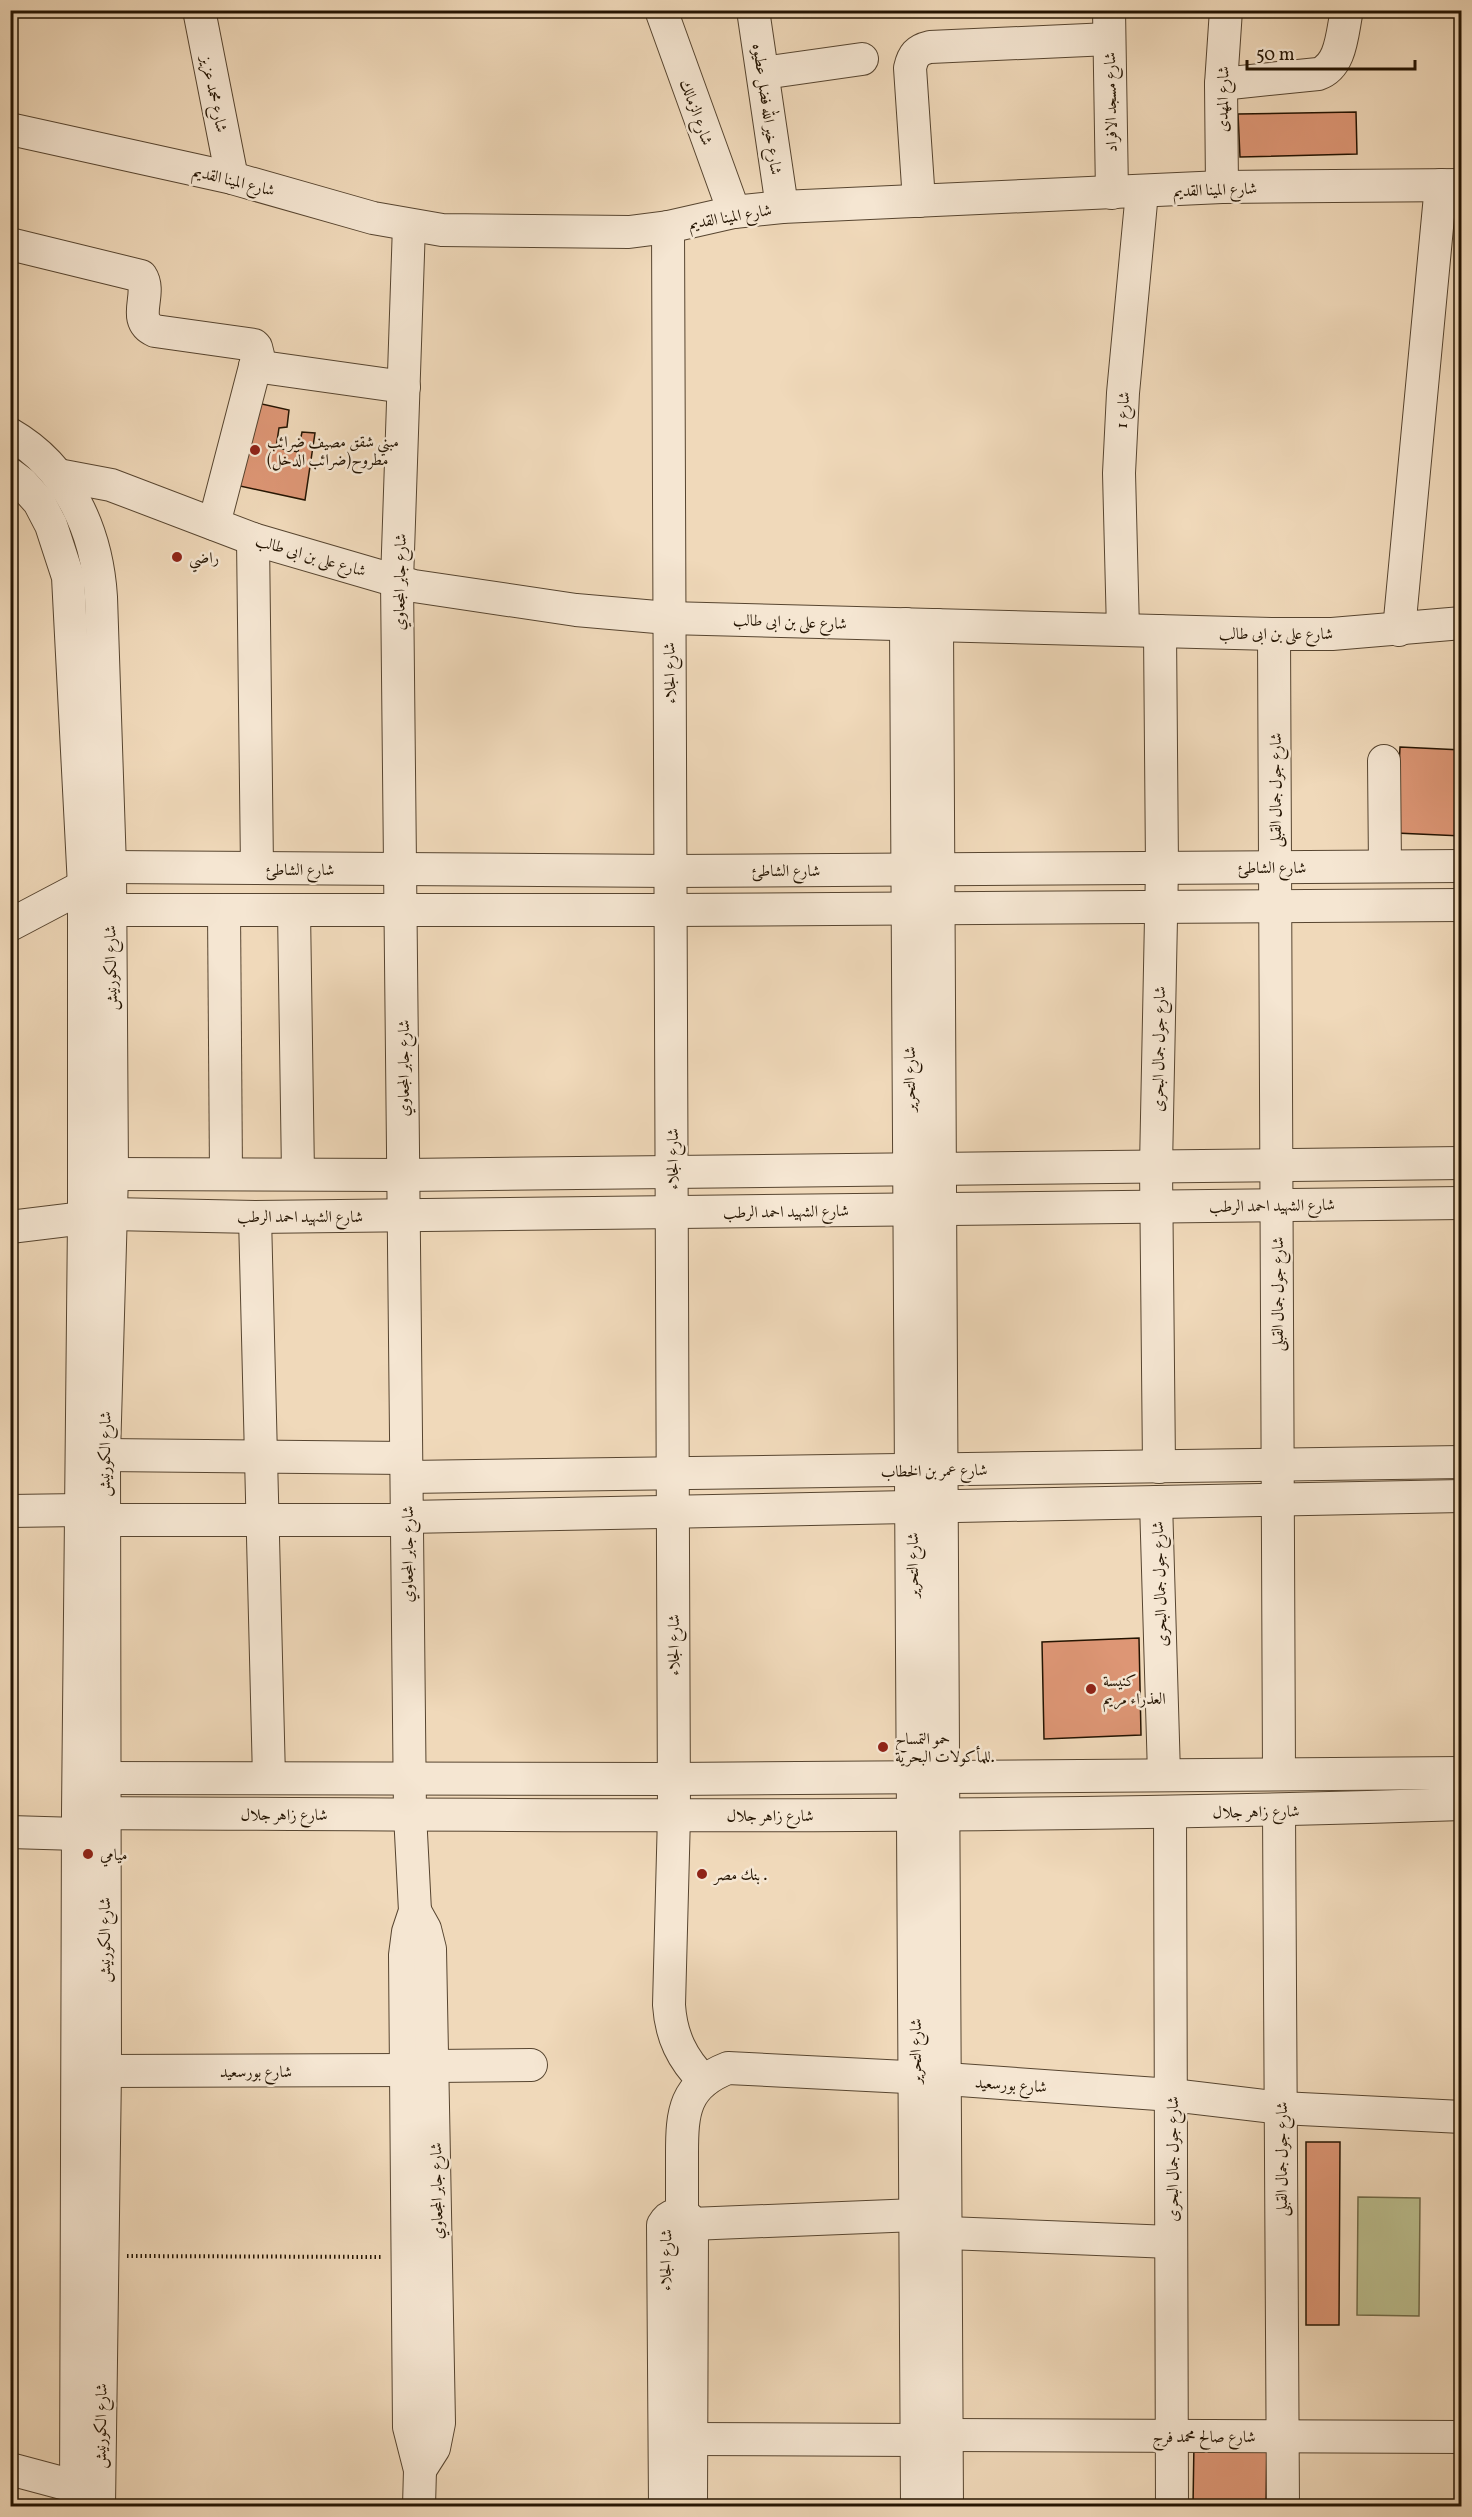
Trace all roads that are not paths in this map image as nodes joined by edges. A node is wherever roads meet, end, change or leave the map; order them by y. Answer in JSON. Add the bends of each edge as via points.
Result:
{"nodes":[{"id":1,"x":199,"y":10,"type":"edge"},
{"id":2,"x":661,"y":10,"type":"edge"},
{"id":3,"x":753,"y":10,"type":"edge"},
{"id":4,"x":1226,"y":10,"type":"edge"},
{"id":5,"x":1347,"y":10,"type":"edge"},
{"id":6,"x":1109,"y":25,"type":"edge"},
{"id":7,"x":861,"y":59,"type":"dead end"},
{"id":8,"x":764,"y":73,"type":"junction"},
{"id":9,"x":1221,"y":84,"type":"junction"},
{"id":10,"x":10,"y":129,"type":"edge"},
{"id":11,"x":232,"y":178,"type":"junction"},
{"id":12,"x":1451,"y":185,"type":"edge"},
{"id":13,"x":1222,"y":188,"type":"junction"},
{"id":14,"x":1126,"y":192,"type":"junction"},
{"id":15,"x":919,"y":201,"type":"junction"},
{"id":16,"x":782,"y":207,"type":"junction"},
{"id":17,"x":734,"y":212,"type":"junction"},
{"id":18,"x":409,"y":225,"type":"junction"},
{"id":19,"x":668,"y":227,"type":"junction"},
{"id":20,"x":10,"y":244,"type":"edge"},
{"id":21,"x":255,"y":366,"type":"junction"},
{"id":22,"x":404,"y":387,"type":"junction"},
{"id":23,"x":10,"y":434,"type":"edge"},
{"id":24,"x":16,"y":478,"type":"edge"},
{"id":25,"x":66,"y":485,"type":"junction"},
{"id":26,"x":214,"y":524,"type":"junction"},
{"id":27,"x":56,"y":537,"type":"junction"},
{"id":28,"x":253,"y":539,"type":"junction"},
{"id":29,"x":94,"y":544,"type":"junction"},
{"id":30,"x":397,"y":581,"type":"junction"},
{"id":31,"x":668,"y":618,"type":"junction"},
{"id":32,"x":1461,"y":623,"type":"edge"},
{"id":33,"x":906,"y":624,"type":"junction"},
{"id":34,"x":937,"y":625,"type":"junction"},
{"id":35,"x":1124,"y":630,"type":"junction"},
{"id":36,"x":1399,"y":630,"type":"junction"},
{"id":37,"x":1160,"y":631,"type":"junction"},
{"id":38,"x":1274,"y":634,"type":"junction"},
{"id":39,"x":1384,"y":761,"type":"dead end"},
{"id":40,"x":1385,"y":866,"type":"junction"},
{"id":41,"x":1461,"y":866,"type":"edge"},
{"id":42,"x":110,"y":867,"type":"junction"},
{"id":43,"x":1275,"y":867,"type":"junction"},
{"id":44,"x":257,"y":868,"type":"junction"},
{"id":45,"x":1162,"y":868,"type":"junction"},
{"id":46,"x":402,"y":869,"type":"junction"},
{"id":47,"x":908,"y":869,"type":"junction"},
{"id":48,"x":939,"y":869,"type":"junction"},
{"id":49,"x":671,"y":871,"type":"junction"},
{"id":50,"x":84,"y":886,"type":"junction"},
{"id":51,"x":1461,"y":905,"type":"edge"},
{"id":52,"x":1275,"y":906,"type":"junction"},
{"id":53,"x":1161,"y":907,"type":"junction"},
{"id":54,"x":908,"y":908,"type":"junction"},
{"id":55,"x":939,"y":908,"type":"junction"},
{"id":56,"x":110,"y":910,"type":"junction"},
{"id":57,"x":224,"y":910,"type":"junction"},
{"id":58,"x":402,"y":910,"type":"junction"},
{"id":59,"x":671,"y":910,"type":"junction"},
{"id":60,"x":294,"y":911,"type":"junction"},
{"id":61,"x":10,"y":925,"type":"edge"},
{"id":62,"x":1461,"y":1163,"type":"edge"},
{"id":63,"x":1276,"y":1165,"type":"junction"},
{"id":64,"x":1156,"y":1167,"type":"junction"},
{"id":65,"x":941,"y":1169,"type":"junction"},
{"id":66,"x":910,"y":1170,"type":"junction"},
{"id":67,"x":672,"y":1172,"type":"junction"},
{"id":68,"x":112,"y":1174,"type":"junction"},
{"id":69,"x":226,"y":1174,"type":"junction"},
{"id":70,"x":298,"y":1174,"type":"junction"},
{"id":71,"x":404,"y":1175,"type":"junction"},
{"id":72,"x":1461,"y":1203,"type":"edge"},
{"id":73,"x":1276,"y":1205,"type":"junction"},
{"id":74,"x":1156,"y":1206,"type":"junction"},
{"id":75,"x":910,"y":1209,"type":"junction"},
{"id":76,"x":941,"y":1209,"type":"junction"},
{"id":77,"x":673,"y":1212,"type":"junction"},
{"id":78,"x":405,"y":1215,"type":"junction"},
{"id":79,"x":98,"y":1216,"type":"junction"},
{"id":80,"x":255,"y":1217,"type":"junction"},
{"id":81,"x":10,"y":1227,"type":"edge"},
{"id":82,"x":104,"y":1455,"type":"junction"},
{"id":83,"x":260,"y":1456,"type":"junction"},
{"id":84,"x":1461,"y":1462,"type":"edge"},
{"id":85,"x":1278,"y":1465,"type":"junction"},
{"id":86,"x":407,"y":1467,"type":"junction"},
{"id":87,"x":1159,"y":1467,"type":"junction"},
{"id":88,"x":912,"y":1470,"type":"junction"},
{"id":89,"x":942,"y":1470,"type":"junction"},
{"id":90,"x":674,"y":1473,"type":"junction"},
{"id":91,"x":1461,"y":1496,"type":"edge"},
{"id":92,"x":1278,"y":1499,"type":"junction"},
{"id":93,"x":1156,"y":1502,"type":"junction"},
{"id":94,"x":943,"y":1506,"type":"junction"},
{"id":95,"x":912,"y":1507,"type":"junction"},
{"id":96,"x":10,"y":1511,"type":"edge"},
{"id":97,"x":674,"y":1511,"type":"junction"},
{"id":98,"x":92,"y":1515,"type":"junction"},
{"id":99,"x":407,"y":1518,"type":"junction"},
{"id":100,"x":262,"y":1520,"type":"junction"},
{"id":101,"x":1461,"y":1773,"type":"edge"},
{"id":102,"x":1164,"y":1774,"type":"junction"},
{"id":103,"x":1279,"y":1774,"type":"junction"},
{"id":104,"x":929,"y":1777,"type":"junction"},
{"id":105,"x":91,"y":1778,"type":"junction"},
{"id":106,"x":269,"y":1778,"type":"junction"},
{"id":107,"x":409,"y":1778,"type":"junction"},
{"id":108,"x":674,"y":1779,"type":"junction"},
{"id":109,"x":1461,"y":1804,"type":"edge"},
{"id":110,"x":1279,"y":1810,"type":"junction"},
{"id":111,"x":1170,"y":1812,"type":"junction"},
{"id":112,"x":410,"y":1814,"type":"junction"},
{"id":113,"x":929,"y":1814,"type":"junction"},
{"id":114,"x":674,"y":1815,"type":"junction"},
{"id":115,"x":86,"y":1820,"type":"junction"},
{"id":116,"x":10,"y":1832,"type":"edge"},
{"id":117,"x":531,"y":2066,"type":"dead end"},
{"id":118,"x":420,"y":2068,"type":"junction"},
{"id":119,"x":105,"y":2071,"type":"junction"},
{"id":120,"x":915,"y":2078,"type":"junction"},
{"id":121,"x":946,"y":2079,"type":"junction"},
{"id":122,"x":704,"y":2081,"type":"junction"},
{"id":123,"x":1172,"y":2095,"type":"junction"},
{"id":124,"x":1281,"y":2108,"type":"junction"},
{"id":125,"x":1461,"y":2117,"type":"edge"},
{"id":126,"x":916,"y":2215,"type":"junction"},
{"id":127,"x":686,"y":2219,"type":"junction"},
{"id":128,"x":947,"y":2233,"type":"junction"},
{"id":129,"x":1171,"y":2242,"type":"junction"},
{"id":130,"x":678,"y":2350,"type":"junction"},
{"id":131,"x":1282,"y":2435,"type":"junction"},
{"id":132,"x":1171,"y":2437,"type":"junction"},
{"id":133,"x":1461,"y":2437,"type":"edge"},
{"id":134,"x":932,"y":2438,"type":"junction"},
{"id":135,"x":690,"y":2439,"type":"junction"},
{"id":136,"x":10,"y":2469,"type":"edge"},
{"id":137,"x":420,"y":2470,"type":"junction"},
{"id":138,"x":94,"y":2498,"type":"edge"},
{"id":139,"x":419,"y":2506,"type":"edge"},
{"id":140,"x":665,"y":2506,"type":"edge"},
{"id":141,"x":691,"y":2506,"type":"edge"},
{"id":142,"x":917,"y":2506,"type":"edge"},
{"id":143,"x":947,"y":2506,"type":"edge"},
{"id":144,"x":1172,"y":2506,"type":"edge"},
{"id":145,"x":1283,"y":2506,"type":"edge"}],
"edges":[{"from":1,"to":11,"type":"street","name":"شارع محمد عزيز"},
{"from":2,"to":17,"type":"street","name":"شارع الزمالك"},
{"from":3,"to":8,"type":"street","name":"شارع خير الله فضل عطيوه"},
{"from":4,"to":9,"type":"street","name":"شارع المهدى"},
{"from":5,"to":9,"type":"street","via":[[1336,60],[1326,72]]},
{"from":6,"to":14,"type":"street","name":"شارع مسجد الافراد"},
{"from":6,"to":15,"type":"street","via":[[930,47],[912,57]]},
{"from":7,"to":8,"type":"street"},
{"from":8,"to":16,"type":"street","name":"شارع خير الله فضل عطيوه"},
{"from":9,"to":13,"type":"street","name":"شارع المهدى"},
{"from":10,"to":11,"type":"street","name":"شارع المينا القديم"},
{"from":11,"to":18,"type":"street","name":"شارع المينا القديم"},
{"from":12,"to":13,"type":"street","name":"شارع المينا القديم"},
{"from":12,"to":36,"type":"street"},
{"from":13,"to":14,"type":"street","name":"شارع المينا القديم"},
{"from":14,"to":15,"type":"street","name":"شارع المينا القديم"},
{"from":14,"to":35,"type":"street","name":"شارع 1","via":[[1119,463]]},
{"from":15,"to":16,"type":"street","name":"شارع المينا القديم"},
{"from":16,"to":17,"type":"street","name":"شارع المينا القديم"},
{"from":17,"to":19,"type":"street","name":"شارع المينا القديم"},
{"from":18,"to":19,"type":"street","name":"شارع المينا القديم","via":[[442,230],[628,232]]},
{"from":18,"to":22,"type":"street","name":"شارع جابر المجعاوي"},
{"from":19,"to":31,"type":"street","name":"شارع الجلاء"},
{"from":20,"to":21,"type":"street","via":[[141,276],[142,318],[148,328],[254,345],[258,351]]},
{"from":21,"to":22,"type":"street"},
{"from":21,"to":26,"type":"street"},
{"from":22,"to":30,"type":"street","name":"شارع جابر المجعاوي"},
{"from":23,"to":25,"type":"street","name":"شارع الكورنيش","via":[[42,458]]},
{"from":24,"to":25,"type":"street","name":"شارع على بن ابى طالب"},
{"from":24,"to":27,"type":"street","name":"شارع الكورنيش","via":[[39,502]]},
{"from":25,"to":26,"type":"street","name":"شارع على بن ابى طالب","via":[[111,485]]},
{"from":25,"to":27,"type":"street","via":[[55,499]]},
{"from":25,"to":29,"type":"street","name":"شارع الكورنيش"},
{"from":26,"to":28,"type":"street","name":"شارع على بن ابى طالب"},
{"from":27,"to":29,"type":"street"},
{"from":27,"to":50,"type":"street","name":"شارع الكورنيش","via":[[68,577],[71,607]]},
{"from":28,"to":30,"type":"street","name":"شارع على بن ابى طالب"},
{"from":28,"to":44,"type":"street"},
{"from":29,"to":42,"type":"street","name":"شارع الكورنيش","via":[[99,570]]},
{"from":30,"to":31,"type":"street","name":"شارع على بن ابى طالب","via":[[576,610]]},
{"from":30,"to":46,"type":"street","name":"شارع جابر المجعاوي"},
{"from":31,"to":33,"type":"street","name":"شارع على بن ابى طالب"},
{"from":31,"to":49,"type":"street","name":"شارع الجلاء"},
{"from":32,"to":36,"type":"street","name":"شارع على بن ابى طالب"},
{"from":33,"to":34,"type":"street","name":"شارع على بن ابى طالب"},
{"from":33,"to":47,"type":"street","name":"شارع التحرير"},
{"from":34,"to":35,"type":"street","name":"شارع على بن ابى طالب"},
{"from":34,"to":48,"type":"street","name":"شارع التحرير"},
{"from":35,"to":37,"type":"street","name":"شارع على بن ابى طالب"},
{"from":36,"to":38,"type":"street","name":"شارع على بن ابى طالب"},
{"from":37,"to":38,"type":"street","name":"شارع على بن ابى طالب"},
{"from":37,"to":45,"type":"street","name":"شارع جول جمال البحرى"},
{"from":38,"to":43,"type":"street","name":"شارع جول جمال القبلى"},
{"from":39,"to":40,"type":"street"},
{"from":40,"to":41,"type":"street","name":"شارع الشاطئ"},
{"from":40,"to":43,"type":"street","name":"شارع الشاطئ"},
{"from":42,"to":44,"type":"street","name":"شارع الشاطئ"},
{"from":42,"to":56,"type":"street","name":"شارع الكورنيش"},
{"from":43,"to":45,"type":"street","name":"شارع الشاطئ"},
{"from":43,"to":52,"type":"street","name":"شارع جول جمال القبلى"},
{"from":44,"to":46,"type":"street","name":"شارع الشاطئ"},
{"from":45,"to":48,"type":"street","name":"شارع الشاطئ"},
{"from":45,"to":53,"type":"street","name":"شارع جول جمال البحرى"},
{"from":46,"to":49,"type":"street","name":"شارع الشاطئ"},
{"from":46,"to":58,"type":"street","name":"شارع جابر المجعاوي"},
{"from":47,"to":48,"type":"street","name":"شارع الشاطئ"},
{"from":47,"to":49,"type":"street","name":"شارع الشاطئ"},
{"from":47,"to":54,"type":"street","name":"شارع التحرير"},
{"from":48,"to":55,"type":"street","name":"شارع التحرير"},
{"from":49,"to":59,"type":"street","name":"شارع الجلاء"},
{"from":50,"to":61,"type":"street"},
{"from":50,"to":79,"type":"street","name":"شارع الكورنيش"},
{"from":51,"to":52,"type":"street"},
{"from":52,"to":53,"type":"street"},
{"from":52,"to":63,"type":"street","name":"شارع جول جمال القبلى"},
{"from":53,"to":55,"type":"street"},
{"from":53,"to":64,"type":"street","name":"شارع جول جمال البحرى"},
{"from":54,"to":55,"type":"street"},
{"from":54,"to":59,"type":"street"},
{"from":54,"to":66,"type":"street","name":"شارع التحرير"},
{"from":55,"to":65,"type":"street","name":"شارع التحرير"},
{"from":56,"to":57,"type":"street"},
{"from":56,"to":68,"type":"street","name":"شارع الكورنيش"},
{"from":57,"to":60,"type":"street"},
{"from":57,"to":69,"type":"street"},
{"from":58,"to":59,"type":"street"},
{"from":58,"to":60,"type":"street"},
{"from":58,"to":71,"type":"street","name":"شارع جابر المجعاوي"},
{"from":59,"to":67,"type":"street","name":"شارع الجلاء"},
{"from":60,"to":70,"type":"street"},
{"from":62,"to":63,"type":"street"},
{"from":63,"to":64,"type":"street"},
{"from":63,"to":73,"type":"street","name":"شارع جول جمال القبلى"},
{"from":64,"to":65,"type":"street"},
{"from":64,"to":74,"type":"street","name":"شارع جول جمال البحرى"},
{"from":65,"to":66,"type":"street"},
{"from":65,"to":76,"type":"street","name":"شارع التحرير"},
{"from":66,"to":67,"type":"street"},
{"from":66,"to":75,"type":"street","name":"شارع التحرير"},
{"from":67,"to":71,"type":"street"},
{"from":67,"to":77,"type":"street","name":"شارع الجلاء"},
{"from":68,"to":69,"type":"street"},
{"from":68,"to":79,"type":"street","name":"شارع الكورنيش"},
{"from":69,"to":70,"type":"street"},
{"from":70,"to":71,"type":"street"},
{"from":71,"to":78,"type":"street","name":"شارع جابر المجعاوي"},
{"from":72,"to":73,"type":"street","name":"شارع الشهيد احمد الرطب"},
{"from":73,"to":74,"type":"street","name":"شارع الشهيد احمد الرطب"},
{"from":73,"to":85,"type":"street","name":"شارع جول جمال القبلى"},
{"from":74,"to":76,"type":"street","name":"شارع الشهيد احمد الرطب"},
{"from":74,"to":87,"type":"street","name":"شارع جول جمال البحرى"},
{"from":75,"to":76,"type":"street","name":"شارع الشهيد احمد الرطب"},
{"from":75,"to":77,"type":"street","name":"شارع الشهيد احمد الرطب"},
{"from":75,"to":88,"type":"street","name":"شارع التحرير"},
{"from":76,"to":89,"type":"street","name":"شارع التحرير"},
{"from":77,"to":78,"type":"street","name":"شارع الشهيد احمد الرطب"},
{"from":77,"to":90,"type":"street","name":"شارع الجلاء"},
{"from":78,"to":80,"type":"street","name":"شارع الشهيد احمد الرطب"},
{"from":78,"to":86,"type":"street","name":"شارع جابر المجعاوي"},
{"from":79,"to":80,"type":"street","name":"شارع الشهيد احمد الرطب"},
{"from":79,"to":81,"type":"street","name":"شارع الشهيد احمد الرطب"},
{"from":79,"to":82,"type":"street","name":"شارع الكورنيش"},
{"from":79,"to":98,"type":"street","name":"شارع الكورنيش"},
{"from":80,"to":83,"type":"street"},
{"from":82,"to":83,"type":"street","name":"شارع عمر بن الخطاب"},
{"from":82,"to":98,"type":"street","name":"شارع الكورنيش"},
{"from":83,"to":86,"type":"street","name":"شارع عمر بن الخطاب"},
{"from":83,"to":100,"type":"street"},
{"from":84,"to":85,"type":"street","name":"شارع عمر بن الخطاب"},
{"from":85,"to":87,"type":"street","name":"شارع عمر بن الخطاب"},
{"from":85,"to":92,"type":"street","name":"شارع جول جمال القبلى"},
{"from":86,"to":90,"type":"street","name":"شارع عمر بن الخطاب"},
{"from":86,"to":99,"type":"street","name":"شارع جابر المجعاوي"},
{"from":87,"to":89,"type":"street","name":"شارع عمر بن الخطاب"},
{"from":88,"to":89,"type":"street","name":"شارع عمر بن الخطاب"},
{"from":88,"to":90,"type":"street","name":"شارع عمر بن الخطاب"},
{"from":88,"to":95,"type":"street","name":"شارع التحرير"},
{"from":89,"to":94,"type":"street","name":"شارع التحرير"},
{"from":90,"to":97,"type":"street","name":"شارع الجلاء"},
{"from":91,"to":92,"type":"street"},
{"from":92,"to":93,"type":"street"},
{"from":92,"to":103,"type":"street","name":"شارع جول جمال القبلى"},
{"from":93,"to":94,"type":"street"},
{"from":93,"to":102,"type":"street","name":"شارع جول جمال البحرى"},
{"from":94,"to":95,"type":"street"},
{"from":94,"to":104,"type":"street","name":"شارع التحرير"},
{"from":95,"to":97,"type":"street"},
{"from":95,"to":104,"type":"street","name":"شارع التحرير"},
{"from":96,"to":98,"type":"street"},
{"from":97,"to":99,"type":"street"},
{"from":97,"to":108,"type":"street","name":"شارع الجلاء"},
{"from":98,"to":100,"type":"street"},
{"from":98,"to":105,"type":"street","name":"شارع الكورنيش"},
{"from":99,"to":100,"type":"street"},
{"from":99,"to":107,"type":"street","name":"شارع جابر المجعاوي"},
{"from":100,"to":106,"type":"street"},
{"from":101,"to":103,"type":"street"},
{"from":102,"to":103,"type":"street"},
{"from":102,"to":104,"type":"street"},
{"from":104,"to":108,"type":"street"},
{"from":104,"to":113,"type":"street","name":"شارع التحرير"},
{"from":105,"to":106,"type":"street"},
{"from":105,"to":115,"type":"street","name":"شارع الكورنيش"},
{"from":106,"to":107,"type":"street"},
{"from":107,"to":108,"type":"street"},
{"from":107,"to":112,"type":"street","name":"شارع جابر المجعاوي"},
{"from":108,"to":114,"type":"street","name":"شارع الجلاء"},
{"from":109,"to":110,"type":"street","name":"شارع زاهر جلال"},
{"from":110,"to":111,"type":"street","name":"شارع زاهر جلال"},
{"from":110,"to":124,"type":"street","name":"شارع جول جمال القبلى"},
{"from":111,"to":113,"type":"street","name":"شارع زاهر جلال"},
{"from":111,"to":123,"type":"street","name":"شارع جول جمال البحرى"},
{"from":112,"to":114,"type":"street","name":"شارع زاهر جلال"},
{"from":112,"to":115,"type":"street","name":"شارع زاهر جلال"},
{"from":112,"to":118,"type":"street","name":"شارع جابر المجعاوي","via":[[415,1911],[406,1943]]},
{"from":113,"to":114,"type":"street","name":"شارع زاهر جلال"},
{"from":113,"to":120,"type":"street","name":"شارع التحرير"},
{"from":113,"to":121,"type":"street","name":"شارع التحرير"},
{"from":114,"to":122,"type":"street","name":"شارع الجلاء","via":[[670,2019],[678,2046]]},
{"from":115,"to":116,"type":"street","name":"شارع زاهر جلال"},
{"from":115,"to":119,"type":"street","name":"شارع الكورنيش"},
{"from":115,"to":138,"type":"street","name":"شارع الكورنيش"},
{"from":117,"to":118,"type":"street","name":"شارع بورسعيد"},
{"from":118,"to":119,"type":"street","name":"شارع بورسعيد"},
{"from":118,"to":137,"type":"street","name":"شارع جابر المجعاوي","via":[[408,2257],[409,2427]]},
{"from":118,"to":137,"type":"street","name":"شارع جابر المجعاوي","via":[[439,2423],[434,2448]]},
{"from":119,"to":138,"type":"street","name":"شارع الكورنيش"},
{"from":120,"to":121,"type":"street","name":"شارع بورسعيد"},
{"from":120,"to":122,"type":"street","name":"شارع بورسعيد","via":[[728,2068]]},
{"from":120,"to":126,"type":"street","name":"شارع التحرير"},
{"from":121,"to":123,"type":"street","name":"شارع بورسعيد"},
{"from":121,"to":128,"type":"street","name":"شارع التحرير"},
{"from":122,"to":127,"type":"street","name":"شارع بورسعيد","via":[[688,2100],[682,2122]]},
{"from":123,"to":124,"type":"street","name":"شارع بورسعيد"},
{"from":123,"to":129,"type":"street","name":"شارع جول جمال البحرى"},
{"from":124,"to":125,"type":"street","name":"شارع بورسعيد"},
{"from":124,"to":131,"type":"street","name":"شارع جول جمال القبلى"},
{"from":126,"to":127,"type":"street"},
{"from":126,"to":134,"type":"street","name":"شارع التحرير"},
{"from":127,"to":130,"type":"street","name":"شارع الجلاء"},
{"from":128,"to":129,"type":"street"},
{"from":128,"to":134,"type":"street","name":"شارع التحرير"},
{"from":129,"to":132,"type":"street","name":"شارع جول جمال البحرى"},
{"from":130,"to":135,"type":"street","name":"شارع الجلاء"},
{"from":130,"to":140,"type":"street","name":"شارع الجلاء"},
{"from":131,"to":132,"type":"street","name":"شارع صالح محمد فرج"},
{"from":131,"to":133,"type":"street","name":"شارع صالح محمد فرج"},
{"from":131,"to":145,"type":"street","name":"شارع جول جمال القبلى"},
{"from":132,"to":134,"type":"street","name":"شارع صالح محمد فرج"},
{"from":132,"to":144,"type":"street","name":"شارع جول جمال البحرى"},
{"from":134,"to":135,"type":"street","name":"شارع صالح محمد فرج"},
{"from":134,"to":142,"type":"street","name":"شارع التحرير"},
{"from":134,"to":143,"type":"street","name":"شارع التحرير"},
{"from":135,"to":141,"type":"street","name":"شارع الجلاء"},
{"from":136,"to":138,"type":"street"},
{"from":137,"to":139,"type":"street","name":"شارع جابر المجعاوي"}]}
